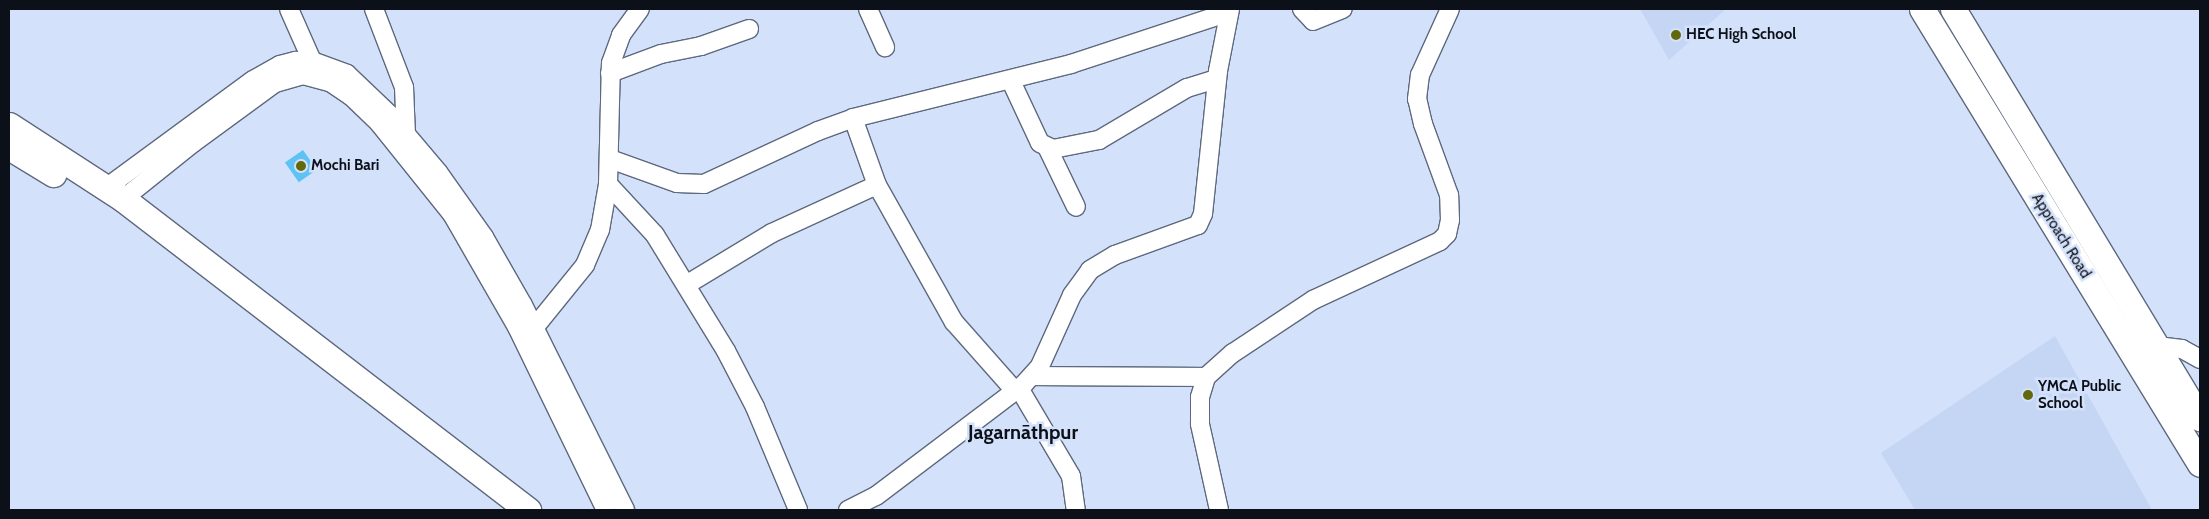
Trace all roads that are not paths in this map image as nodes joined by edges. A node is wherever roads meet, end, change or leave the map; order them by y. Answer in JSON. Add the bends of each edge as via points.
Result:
{"nodes":[{"id":1,"x":289,"y":9,"type":"edge"},
{"id":2,"x":374,"y":9,"type":"edge"},
{"id":3,"x":640,"y":9,"type":"edge"},
{"id":4,"x":868,"y":9,"type":"edge"},
{"id":5,"x":1302,"y":9,"type":"edge"},
{"id":6,"x":1343,"y":9,"type":"edge"},
{"id":7,"x":1450,"y":9,"type":"edge"},
{"id":8,"x":1922,"y":9,"type":"edge"},
{"id":9,"x":1952,"y":9,"type":"edge"},
{"id":10,"x":1230,"y":10,"type":"edge"},
{"id":11,"x":749,"y":29,"type":"dead end"},
{"id":12,"x":885,"y":47,"type":"dead end"},
{"id":13,"x":312,"y":60,"type":"junction"},
{"id":14,"x":610,"y":73,"type":"junction"},
{"id":15,"x":1217,"y":79,"type":"junction"},
{"id":16,"x":1010,"y":81,"type":"junction"},
{"id":17,"x":853,"y":118,"type":"junction"},
{"id":18,"x":9,"y":125,"type":"edge"},
{"id":19,"x":406,"y":135,"type":"junction"},
{"id":20,"x":9,"y":147,"type":"edge"},
{"id":21,"x":1048,"y":149,"type":"junction"},
{"id":22,"x":610,"y":159,"type":"junction"},
{"id":23,"x":608,"y":184,"type":"junction"},
{"id":24,"x":877,"y":185,"type":"junction"},
{"id":25,"x":115,"y":194,"type":"junction"},
{"id":26,"x":1076,"y":207,"type":"dead end"},
{"id":27,"x":686,"y":285,"type":"junction"},
{"id":28,"x":534,"y":328,"type":"junction"},
{"id":29,"x":2156,"y":346,"type":"junction"},
{"id":30,"x":2200,"y":360,"type":"edge"},
{"id":31,"x":1032,"y":376,"type":"junction"},
{"id":32,"x":1206,"y":377,"type":"junction"},
{"id":33,"x":1017,"y":390,"type":"junction"},
{"id":34,"x":2200,"y":418,"type":"edge"},
{"id":35,"x":2200,"y":464,"type":"edge"},
{"id":36,"x":507,"y":510,"type":"edge"},
{"id":37,"x":528,"y":510,"type":"edge"},
{"id":38,"x":606,"y":510,"type":"edge"},
{"id":39,"x":625,"y":510,"type":"edge"},
{"id":40,"x":798,"y":510,"type":"edge"},
{"id":41,"x":848,"y":510,"type":"edge"},
{"id":42,"x":1076,"y":510,"type":"edge"},
{"id":43,"x":1218,"y":510,"type":"edge"}],
"edges":[{"from":1,"to":13,"type":"street"},
{"from":2,"to":19,"type":"street","via":[[404,87]]},
{"from":3,"to":14,"type":"street","via":[[614,49]]},
{"from":4,"to":12,"type":"street"},
{"from":5,"to":6,"type":"street","via":[[1313,21]]},
{"from":7,"to":32,"type":"street","via":[[1420,76],[1417,99],[1420,117],[1449,195],[1447,234],[1440,241],[1313,300],[1233,353]]},
{"from":8,"to":35,"type":"main road","name":"Approach Road"},
{"from":9,"to":29,"type":"main road","name":"Approach Road"},
{"from":10,"to":15,"type":"street"},
{"from":10,"to":16,"type":"street","via":[[1115,52]]},
{"from":11,"to":14,"type":"street","via":[[701,46],[661,54]]},
{"from":13,"to":19,"type":"street","via":[[347,74]]},
{"from":13,"to":25,"type":"street","via":[[280,66],[253,80]]},
{"from":14,"to":22,"type":"street"},
{"from":15,"to":21,"type":"street","via":[[1187,88],[1100,140]]},
{"from":15,"to":31,"type":"street","via":[[1201,221],[1186,232],[1136,247],[1100,262],[1090,270],[1072,295],[1048,352]]},
{"from":16,"to":17,"type":"street"},
{"from":16,"to":21,"type":"street","via":[[1040,143]]},
{"from":17,"to":22,"type":"street","via":[[704,184],[677,183]]},
{"from":17,"to":24,"type":"street"},
{"from":18,"to":25,"type":"main road"},
{"from":19,"to":28,"type":"street","via":[[484,238]]},
{"from":20,"to":36,"type":"main road","via":[[161,247],[389,417]]},
{"from":21,"to":26,"type":"street"},
{"from":22,"to":23,"type":"street"},
{"from":23,"to":27,"type":"street","via":[[645,222]]},
{"from":23,"to":28,"type":"street","via":[[600,230],[585,265]]},
{"from":24,"to":27,"type":"street","via":[[772,233]]},
{"from":24,"to":33,"type":"street","via":[[954,322]]},
{"from":25,"to":37,"type":"main road"},
{"from":25,"to":38,"type":"street","via":[[275,83],[303,75],[330,82],[351,96],[379,123],[452,214],[517,328]]},
{"from":27,"to":40,"type":"street","via":[[742,381]]},
{"from":28,"to":39,"type":"street"},
{"from":29,"to":30,"type":"street","via":[[2182,349]]},
{"from":29,"to":34,"type":"main road","name":"Approach Road"},
{"from":31,"to":32,"type":"street"},
{"from":31,"to":33,"type":"street"},
{"from":32,"to":43,"type":"street","via":[[1200,397],[1200,424]]},
{"from":33,"to":41,"type":"street","via":[[876,496]]},
{"from":33,"to":42,"type":"street","via":[[1070,476]]}]}
